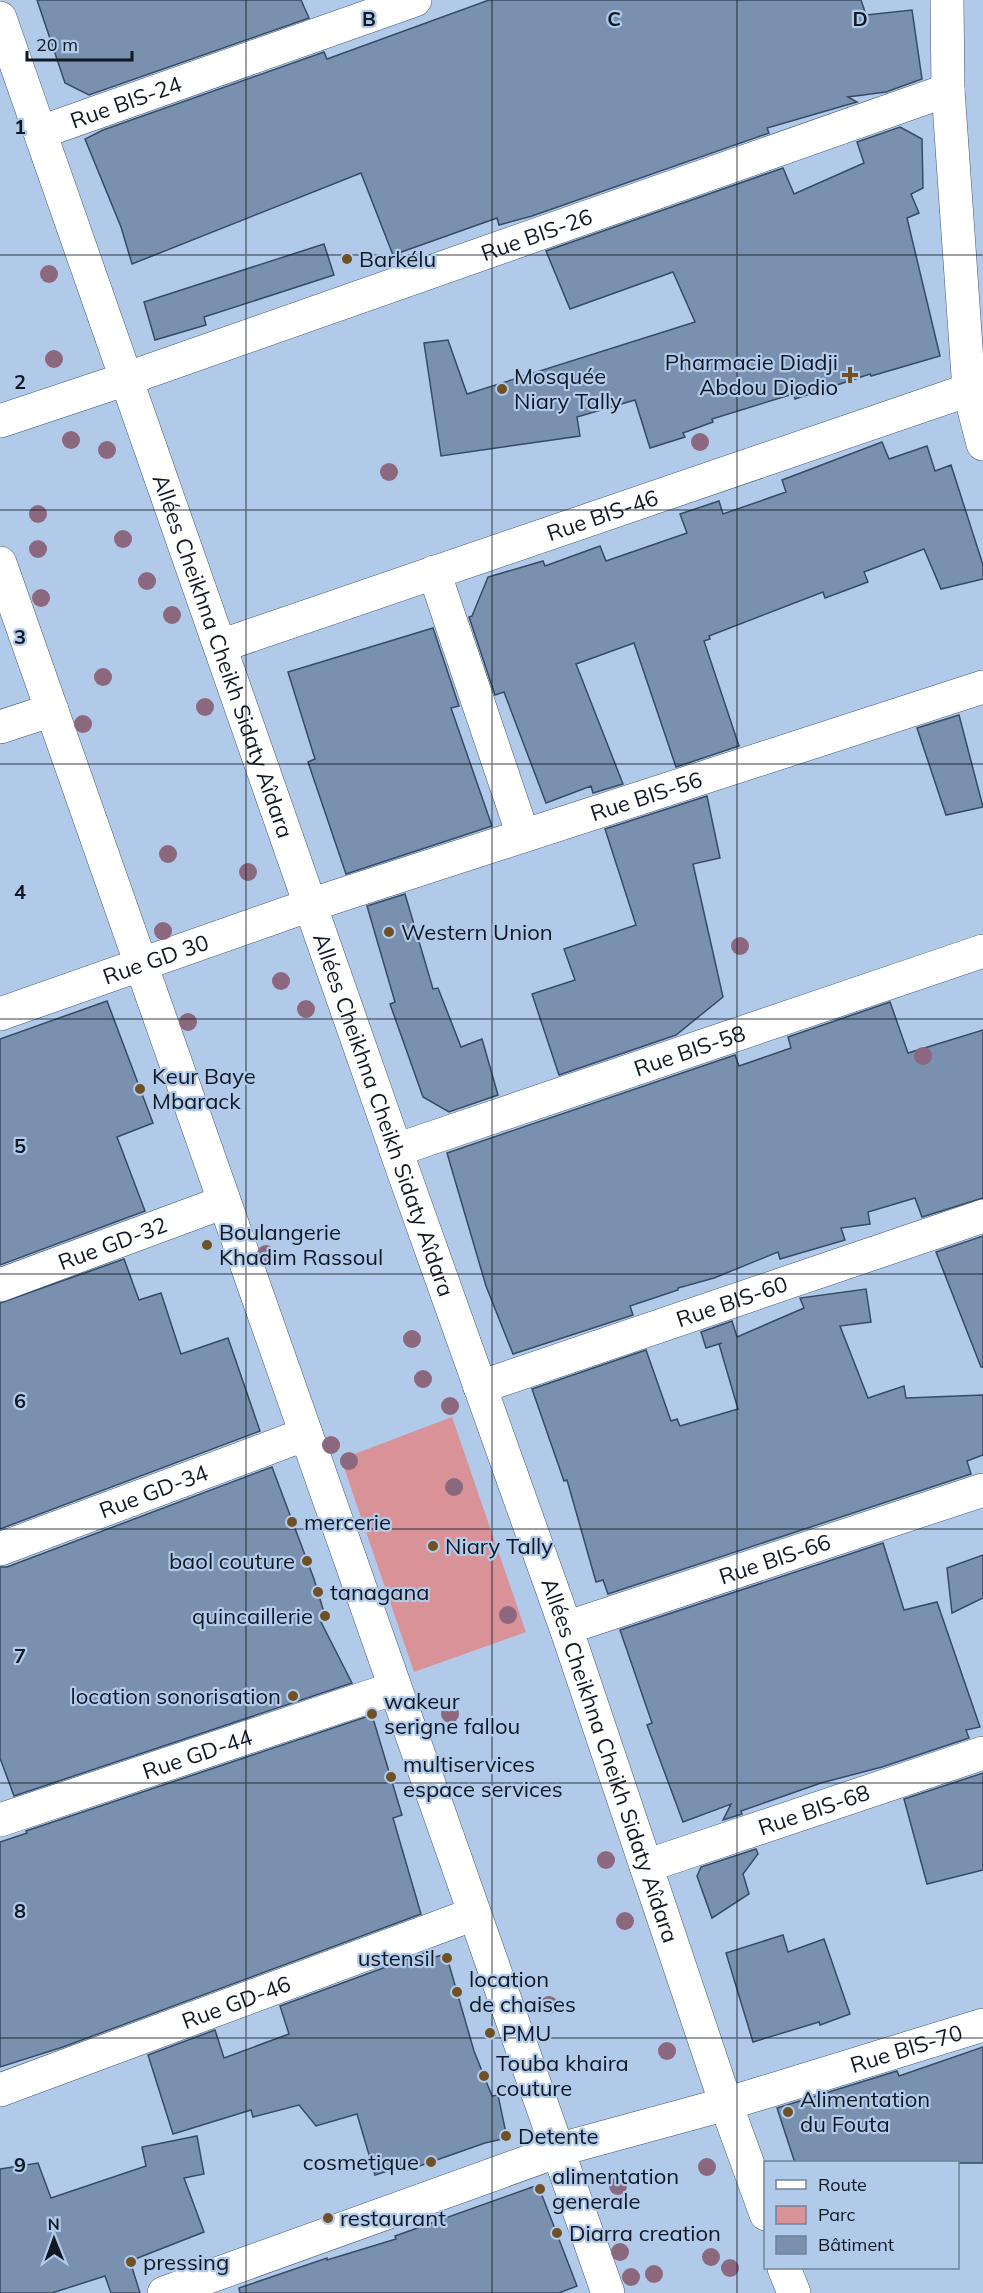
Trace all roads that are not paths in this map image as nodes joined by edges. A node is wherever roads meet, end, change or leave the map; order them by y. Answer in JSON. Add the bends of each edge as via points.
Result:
{"nodes":[{"id":1,"x":415,"y":0,"type":"edge"},
{"id":2,"x":947,"y":0,"type":"edge"},
{"id":3,"x":0,"y":18,"type":"edge"},
{"id":4,"x":948,"y":90,"type":"junction"},
{"id":5,"x":40,"y":132,"type":"junction"},
{"id":6,"x":126,"y":379,"type":"junction"},
{"id":7,"x":976,"y":388,"type":"edge"},
{"id":8,"x":0,"y":421,"type":"edge"},
{"id":9,"x":983,"y":444,"type":"edge"},
{"id":10,"x":0,"y":563,"type":"edge"},
{"id":11,"x":434,"y":572,"type":"junction"},
{"id":12,"x":220,"y":646,"type":"junction"},
{"id":13,"x":983,"y":687,"type":"edge"},
{"id":14,"x":52,"y":710,"type":"junction"},
{"id":15,"x":0,"y":727,"type":"edge"},
{"id":16,"x":523,"y":835,"type":"junction"},
{"id":17,"x":298,"y":909,"type":"junction"},
{"id":18,"x":983,"y":951,"type":"edge"},
{"id":19,"x":151,"y":961,"type":"junction"},
{"id":20,"x":0,"y":1014,"type":"edge"},
{"id":21,"x":396,"y":1150,"type":"junction"},
{"id":22,"x":224,"y":1203,"type":"junction"},
{"id":23,"x":983,"y":1216,"type":"edge"},
{"id":24,"x":0,"y":1285,"type":"edge"},
{"id":25,"x":480,"y":1387,"type":"junction"},
{"id":26,"x":306,"y":1434,"type":"junction"},
{"id":27,"x":983,"y":1490,"type":"edge"},
{"id":28,"x":0,"y":1549,"type":"edge"},
{"id":29,"x":566,"y":1628,"type":"junction"},
{"id":30,"x":395,"y":1688,"type":"junction"},
{"id":31,"x":983,"y":1753,"type":"edge"},
{"id":32,"x":0,"y":1820,"type":"edge"},
{"id":33,"x":646,"y":1866,"type":"junction"},
{"id":34,"x":474,"y":1914,"type":"junction"},
{"id":35,"x":983,"y":2025,"type":"edge"},
{"id":36,"x":0,"y":2090,"type":"edge"},
{"id":37,"x":715,"y":2107,"type":"junction"},
{"id":38,"x":566,"y":2148,"type":"junction"},
{"id":39,"x":764,"y":2212,"type":"edge"},
{"id":40,"x":784,"y":2269,"type":"edge"},
{"id":41,"x":164,"y":2293,"type":"edge"},
{"id":42,"x":608,"y":2293,"type":"edge"},
{"id":43,"x":794,"y":2293,"type":"edge"}],
"edges":[{"from":1,"to":5,"type":"street","name":"Rue BIS-24"},
{"from":2,"to":4,"type":"street"},
{"from":3,"to":5,"type":"street","name":"Allées Cheikhna Cheikh Sidaty Aîdara"},
{"from":4,"to":6,"type":"street","name":"Rue BIS-26"},
{"from":4,"to":7,"type":"street"},
{"from":5,"to":6,"type":"street","name":"Allées Cheikhna Cheikh Sidaty Aîdara"},
{"from":6,"to":8,"type":"street","name":"Rue BIS-26"},
{"from":6,"to":12,"type":"street","name":"Allées Cheikhna Cheikh Sidaty Aîdara"},
{"from":7,"to":9,"type":"street"},
{"from":7,"to":11,"type":"street","name":"Rue BIS-46"},
{"from":10,"to":14,"type":"street"},
{"from":11,"to":12,"type":"street","name":"Rue BIS-46"},
{"from":11,"to":16,"type":"street"},
{"from":12,"to":17,"type":"street","name":"Allées Cheikhna Cheikh Sidaty Aîdara"},
{"from":13,"to":16,"type":"street","name":"Rue BIS-56"},
{"from":14,"to":15,"type":"street"},
{"from":14,"to":19,"type":"street"},
{"from":16,"to":17,"type":"street","name":"Rue BIS-56"},
{"from":17,"to":19,"type":"street","name":"Rue GD 30"},
{"from":17,"to":21,"type":"street","name":"Allées Cheikhna Cheikh Sidaty Aîdara"},
{"from":18,"to":21,"type":"street","name":"Rue BIS-58"},
{"from":19,"to":20,"type":"street","name":"Rue GD 30"},
{"from":19,"to":22,"type":"street"},
{"from":21,"to":25,"type":"street","name":"Allées Cheikhna Cheikh Sidaty Aîdara"},
{"from":22,"to":24,"type":"street","name":"Rue GD-32"},
{"from":22,"to":26,"type":"street"},
{"from":23,"to":25,"type":"street","name":"Rue BIS-60"},
{"from":25,"to":29,"type":"street","name":"Allées Cheikhna Cheikh Sidaty Aîdara"},
{"from":26,"to":28,"type":"street","name":"Rue GD-34"},
{"from":26,"to":30,"type":"street"},
{"from":27,"to":29,"type":"street","name":"Rue BIS-66"},
{"from":29,"to":33,"type":"street","name":"Allées Cheikhna Cheikh Sidaty Aîdara"},
{"from":30,"to":32,"type":"street","name":"Rue GD-44"},
{"from":30,"to":34,"type":"street"},
{"from":31,"to":33,"type":"street","name":"Rue BIS-68"},
{"from":33,"to":37,"type":"street","name":"Allées Cheikhna Cheikh Sidaty Aîdara","via":[[690,1992]]},
{"from":34,"to":36,"type":"street","name":"Rue GD-46"},
{"from":34,"to":38,"type":"street"},
{"from":35,"to":37,"type":"street","name":"Rue BIS-70"},
{"from":37,"to":38,"type":"street","name":"Rue BIS-70"},
{"from":37,"to":39,"type":"street","name":"Allées Cheikhna Cheikh Sidaty Aîdara"},
{"from":38,"to":41,"type":"street","name":"Rue BIS-70"},
{"from":38,"to":42,"type":"street"},
{"from":40,"to":43,"type":"street"}]}
